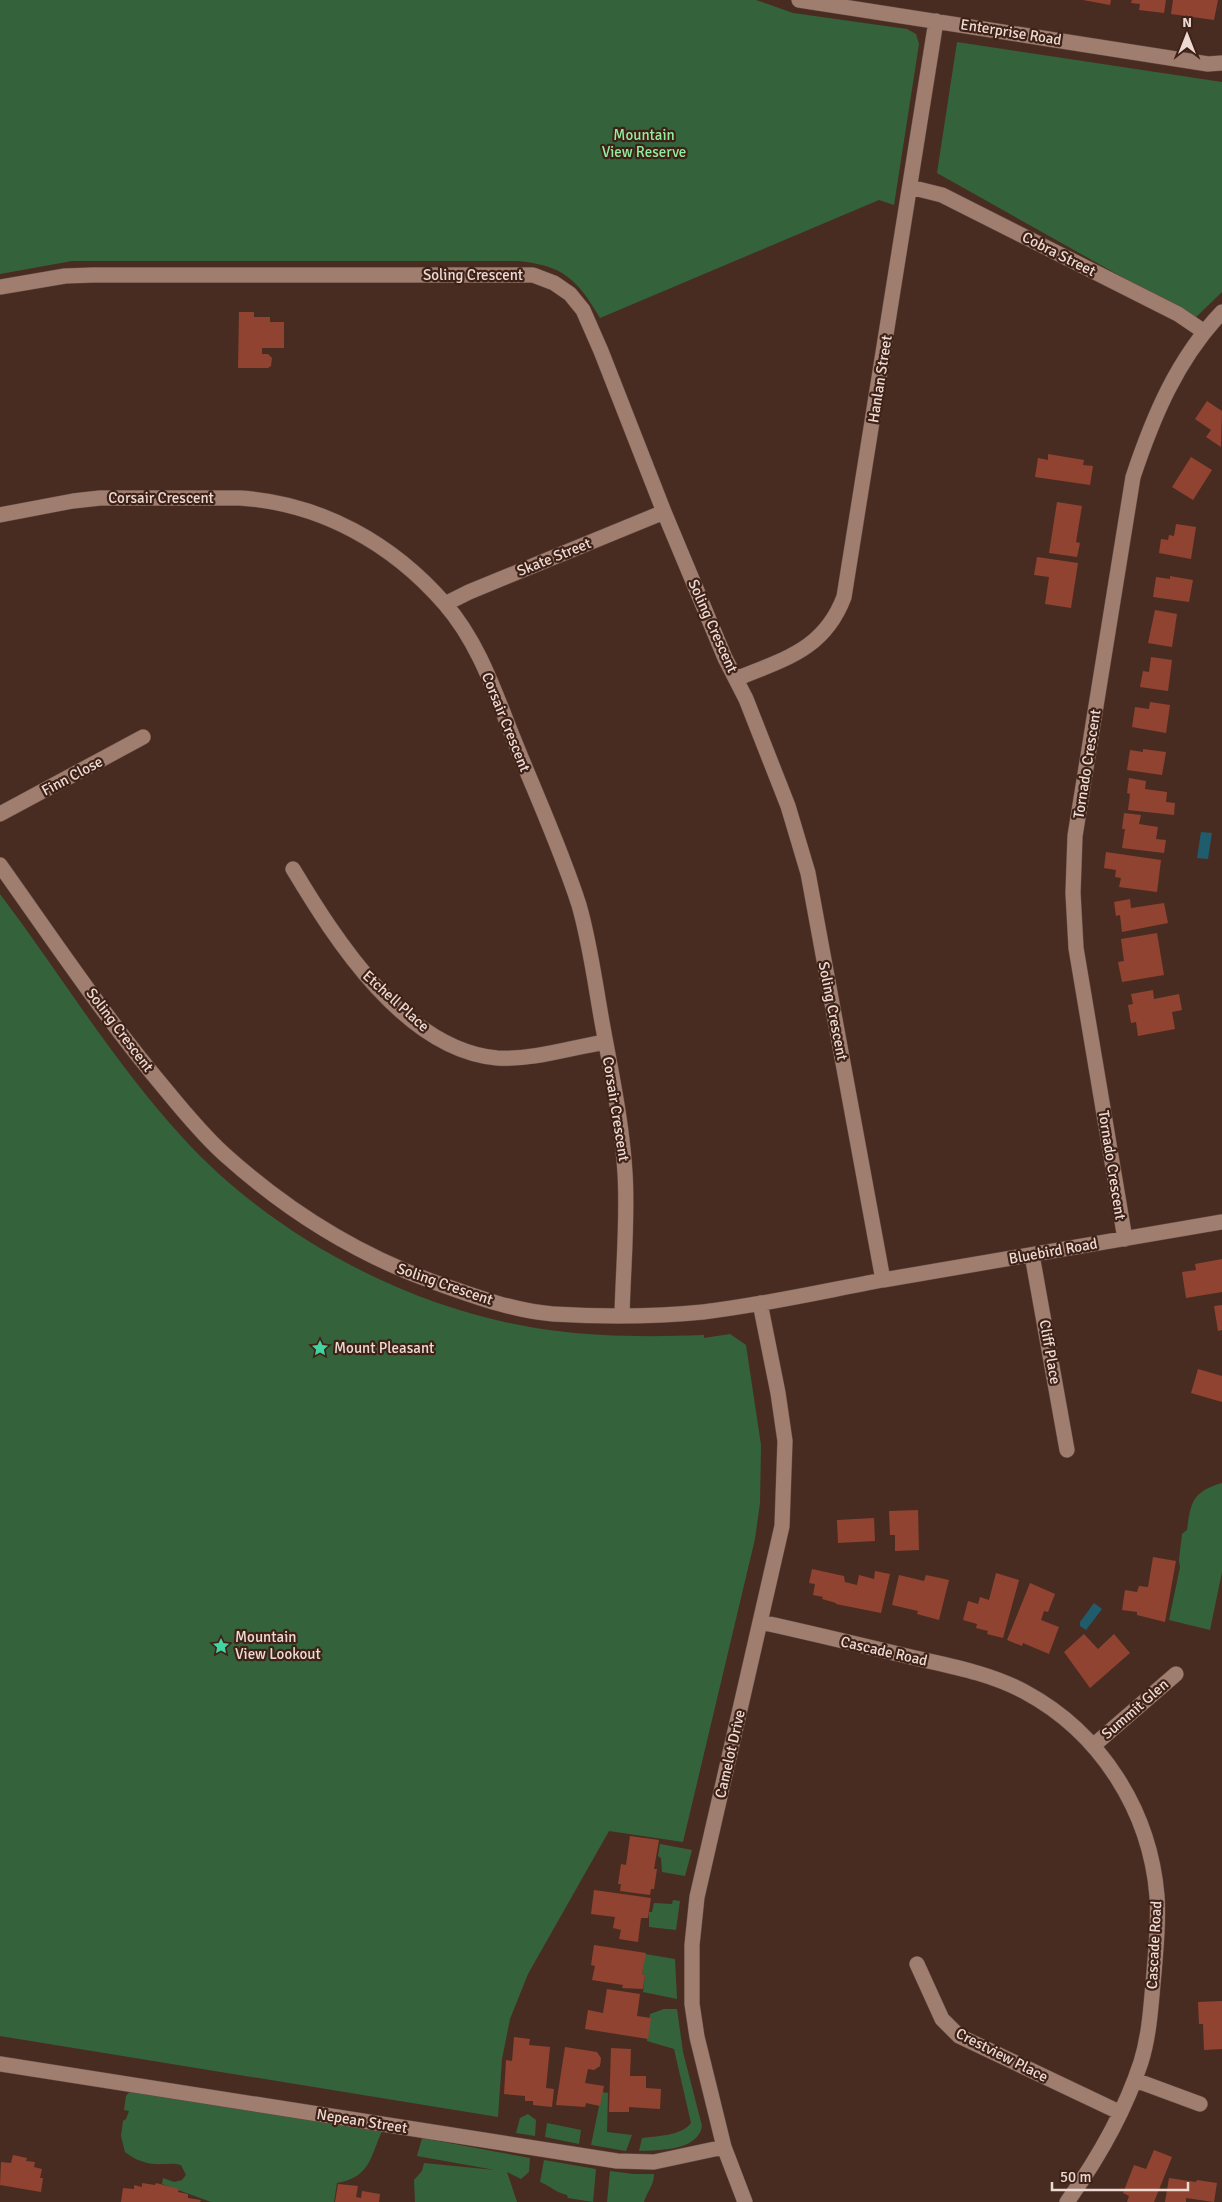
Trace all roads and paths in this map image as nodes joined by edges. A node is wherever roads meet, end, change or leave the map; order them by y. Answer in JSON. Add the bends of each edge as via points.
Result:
{"nodes":[{"id":1,"x":799,"y":0,"type":"edge"},
{"id":2,"x":936,"y":21,"type":"junction"},
{"id":3,"x":1222,"y":63,"type":"edge"},
{"id":4,"x":910,"y":187,"type":"junction"},
{"id":5,"x":0,"y":287,"type":"edge"},
{"id":6,"x":1222,"y":312,"type":"edge"},
{"id":7,"x":1203,"y":332,"type":"junction"},
{"id":8,"x":664,"y":512,"type":"junction"},
{"id":9,"x":0,"y":515,"type":"edge"},
{"id":10,"x":445,"y":604,"type":"junction"},
{"id":11,"x":736,"y":679,"type":"junction"},
{"id":12,"x":143,"y":737,"type":"dead end"},
{"id":13,"x":0,"y":814,"type":"edge"},
{"id":14,"x":0,"y":866,"type":"edge"},
{"id":15,"x":293,"y":868,"type":"dead end"},
{"id":16,"x":605,"y":1042,"type":"junction"},
{"id":17,"x":1222,"y":1222,"type":"edge"},
{"id":18,"x":1125,"y":1238,"type":"junction"},
{"id":19,"x":1032,"y":1254,"type":"junction"},
{"id":20,"x":883,"y":1280,"type":"junction"},
{"id":21,"x":760,"y":1302,"type":"junction"},
{"id":22,"x":622,"y":1316,"type":"junction"},
{"id":23,"x":1067,"y":1450,"type":"dead end"},
{"id":24,"x":761,"y":1622,"type":"junction"},
{"id":25,"x":1176,"y":1674,"type":"dead end"},
{"id":26,"x":1094,"y":1745,"type":"junction"},
{"id":27,"x":917,"y":1964,"type":"dead end"},
{"id":28,"x":0,"y":2064,"type":"edge"},
{"id":29,"x":1135,"y":2080,"type":"junction"},
{"id":30,"x":1200,"y":2104,"type":"dead end"},
{"id":31,"x":1119,"y":2112,"type":"junction"},
{"id":32,"x":724,"y":2147,"type":"junction"},
{"id":33,"x":745,"y":2202,"type":"edge"},
{"id":34,"x":1067,"y":2202,"type":"edge"}],
"edges":[{"from":1,"to":2,"type":"street","name":"Enterprise Road"},
{"from":2,"to":3,"type":"street","name":"Enterprise Road","via":[[1208,64]]},
{"from":2,"to":4,"type":"street","name":"Hanlan Street"},
{"from":4,"to":7,"type":"street","name":"Cobra Street","via":[[942,195],[1178,314]]},
{"from":4,"to":11,"type":"street","name":"Hanlan Street","via":[[844,597],[830,625],[807,648]]},
{"from":5,"to":8,"type":"street","name":"Soling Crescent","via":[[64,276],[93,275],[534,275],[554,282],[583,310]]},
{"from":6,"to":7,"type":"street","name":"Tornado Crescent"},
{"from":7,"to":18,"type":"street","name":"Tornado Crescent","via":[[1175,375],[1149,427],[1133,477],[1075,836],[1073,893],[1076,948]]},
{"from":8,"to":10,"type":"street","name":"Skate Street"},
{"from":8,"to":11,"type":"street","name":"Soling Crescent"},
{"from":9,"to":10,"type":"street","name":"Corsair Crescent","via":[[100,498],[262,500],[317,514],[366,537],[406,565]]},
{"from":10,"to":16,"type":"street","name":"Corsair Crescent","via":[[460,623],[484,666],[569,877],[584,925]]},
{"from":11,"to":20,"type":"street","name":"Soling Crescent","via":[[788,806],[804,855]]},
{"from":12,"to":13,"type":"street","name":"Finn Close"},
{"from":14,"to":22,"type":"street","name":"Soling Crescent","via":[[132,1050],[224,1153],[276,1196],[365,1253],[482,1299],[550,1313]]},
{"from":15,"to":16,"type":"street","name":"Etchell Place","via":[[338,941],[366,975],[416,1022],[445,1042],[477,1054],[507,1058]]},
{"from":16,"to":22,"type":"street","name":"Corsair Crescent","via":[[619,1117],[625,1174]]},
{"from":17,"to":18,"type":"street","name":"Bluebird Road"},
{"from":18,"to":19,"type":"street","name":"Bluebird Road"},
{"from":19,"to":20,"type":"street","name":"Bluebird Road"},
{"from":19,"to":23,"type":"street","name":"Cliff Place"},
{"from":20,"to":21,"type":"street","name":"Soling Crescent"},
{"from":21,"to":22,"type":"street","name":"Soling Crescent","via":[[697,1312]]},
{"from":21,"to":24,"type":"street","name":"Camelot Drive","via":[[785,1441],[782,1526]]},
{"from":24,"to":26,"type":"street","name":"Cascade Road","via":[[990,1676],[1026,1692],[1072,1724]]},
{"from":24,"to":32,"type":"street","name":"Camelot Drive","via":[[696,1897],[692,1945],[692,2004],[697,2037]]},
{"from":25,"to":26,"type":"street","name":"Summit Glen"},
{"from":26,"to":29,"type":"street","name":"Cascade Road","via":[[1125,1791],[1140,1822],[1156,1884],[1157,1927],[1150,2015]]},
{"from":27,"to":31,"type":"street","name":"Crestview Place","via":[[942,2019],[959,2036]]},
{"from":28,"to":32,"type":"street","name":"Nepean Street","via":[[617,2161],[654,2162]]},
{"from":29,"to":30,"type":"street"},
{"from":29,"to":31,"type":"street","name":"Cascade Road"},
{"from":31,"to":34,"type":"street","name":"Cascade Road","via":[[1095,2159]]},
{"from":32,"to":33,"type":"street","name":"Camelot Drive"}]}
